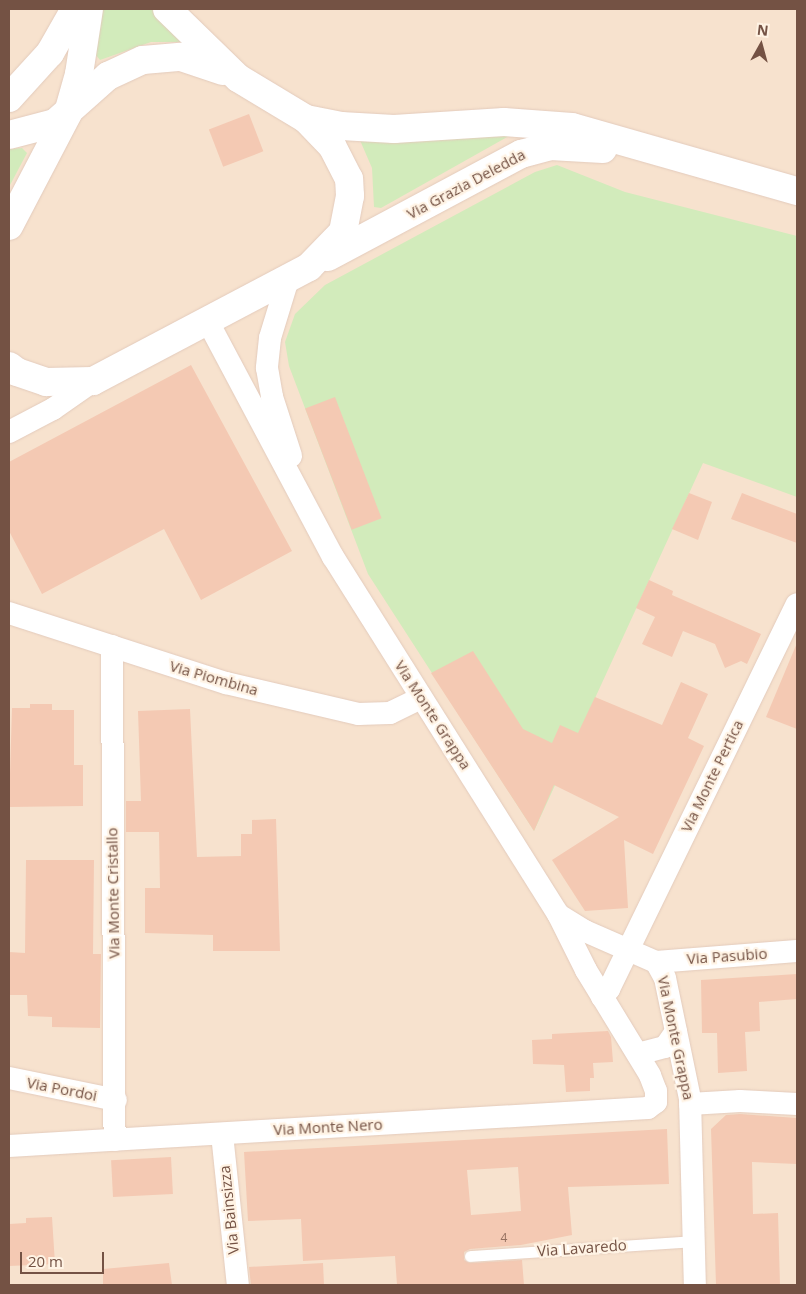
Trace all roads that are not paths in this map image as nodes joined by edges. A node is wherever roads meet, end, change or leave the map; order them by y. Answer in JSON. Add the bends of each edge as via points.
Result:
{"nodes":[{"id":1,"x":75,"y":9,"type":"edge"},
{"id":2,"x":90,"y":9,"type":"edge"},
{"id":3,"x":167,"y":9,"type":"edge"},
{"id":4,"x":238,"y":78,"type":"junction"},
{"id":5,"x":9,"y":98,"type":"edge"},
{"id":6,"x":68,"y":113,"type":"junction"},
{"id":7,"x":306,"y":119,"type":"junction"},
{"id":8,"x":9,"y":135,"type":"edge"},
{"id":9,"x":693,"y":163,"type":"junction"},
{"id":10,"x":797,"y":191,"type":"edge"},
{"id":11,"x":9,"y":226,"type":"edge"},
{"id":12,"x":298,"y":273,"type":"junction"},
{"id":13,"x":208,"y":322,"type":"junction"},
{"id":14,"x":9,"y":366,"type":"edge"},
{"id":15,"x":93,"y":381,"type":"junction"},
{"id":16,"x":9,"y":432,"type":"edge"},
{"id":17,"x":310,"y":514,"type":"junction"},
{"id":18,"x":797,"y":604,"type":"edge"},
{"id":19,"x":9,"y":613,"type":"edge"},
{"id":20,"x":112,"y":646,"type":"junction"},
{"id":21,"x":421,"y":698,"type":"junction"},
{"id":22,"x":558,"y":914,"type":"junction"},
{"id":23,"x":628,"y":950,"type":"junction"},
{"id":24,"x":797,"y":951,"type":"edge"},
{"id":25,"x":656,"y":962,"type":"junction"},
{"id":26,"x":602,"y":997,"type":"junction"},
{"id":27,"x":676,"y":1031,"type":"junction"},
{"id":28,"x":638,"y":1054,"type":"junction"},
{"id":29,"x":9,"y":1078,"type":"edge"},
{"id":30,"x":116,"y":1100,"type":"junction"},
{"id":31,"x":690,"y":1104,"type":"junction"},
{"id":32,"x":797,"y":1104,"type":"edge"},
{"id":33,"x":648,"y":1108,"type":"joint"},
{"id":34,"x":222,"y":1134,"type":"junction"},
{"id":35,"x":115,"y":1140,"type":"junction"},
{"id":36,"x":9,"y":1146,"type":"edge"},
{"id":37,"x":693,"y":1241,"type":"junction"},
{"id":38,"x":470,"y":1256,"type":"dead end"},
{"id":39,"x":238,"y":1285,"type":"edge"},
{"id":40,"x":695,"y":1285,"type":"edge"}],
"edges":[{"from":1,"to":5,"type":"main road","via":[[50,52]]},
{"from":2,"to":6,"type":"main road","name":"Via Monte Grappa","via":[[79,74]]},
{"from":3,"to":4,"type":"main road","name":"Via Monte Grappa"},
{"from":4,"to":6,"type":"main road","name":"Via Monte Grappa","via":[[193,59],[156,57],[131,64],[108,76]]},
{"from":4,"to":7,"type":"main road","name":"Via Monte Grappa","via":[[274,103]]},
{"from":6,"to":8,"type":"main road","via":[[55,124]]},
{"from":6,"to":11,"type":"main road","name":"Via Monte Grappa"},
{"from":7,"to":9,"type":"main road","name":"Via Grazia Deledda","via":[[341,126],[394,130],[504,122],[548,123],[581,129]]},
{"from":7,"to":12,"type":"main road","name":"Via Monte Grappa","via":[[344,164],[350,196],[343,232]]},
{"from":9,"to":10,"type":"main road","name":"Via Grazia Deledda"},
{"from":9,"to":12,"type":"main road","name":"Via Grazia Deledda","via":[[584,146],[536,148]]},
{"from":12,"to":13,"type":"main road","name":"Via Monte Grappa"},
{"from":12,"to":17,"type":"street","name":"Via Monte Grappa","via":[[270,338],[268,383]]},
{"from":13,"to":15,"type":"main road"},
{"from":13,"to":17,"type":"street","name":"Via Monte Grappa"},
{"from":14,"to":15,"type":"main road","via":[[46,382]]},
{"from":15,"to":16,"type":"street","via":[[53,409]]},
{"from":17,"to":21,"type":"street","name":"Via Monte Grappa","via":[[352,589]]},
{"from":18,"to":23,"type":"street","name":"Via Monte Pertica"},
{"from":19,"to":20,"type":"street","name":"Via Piombina"},
{"from":20,"to":21,"type":"street","name":"Via Piombina","via":[[226,683],[358,714],[390,713]]},
{"from":20,"to":30,"type":"street","name":"Via Monte Cristallo"},
{"from":21,"to":22,"type":"street","name":"Via Monte Grappa"},
{"from":22,"to":23,"type":"street","name":"Via Monte Grappa","via":[[585,932]]},
{"from":22,"to":26,"type":"street","name":"Via Monte Grappa"},
{"from":23,"to":25,"type":"street","name":"Via Monte Grappa"},
{"from":23,"to":26,"type":"street","name":"Via Monte Pertica"},
{"from":24,"to":25,"type":"street","name":"Via Pasubio"},
{"from":25,"to":27,"type":"street","name":"Via Monte Grappa","via":[[668,988]]},
{"from":26,"to":28,"type":"street","name":"Via Monte Grappa"},
{"from":27,"to":28,"type":"street","via":[[665,1047]]},
{"from":27,"to":31,"type":"street","name":"Via Monte Grappa"},
{"from":28,"to":33,"type":"street","name":"Via Monte Grappa","via":[[656,1091],[656,1104]]},
{"from":29,"to":30,"type":"street","name":"Via Pordoi"},
{"from":30,"to":35,"type":"street","name":"Via Monte Cristallo"},
{"from":31,"to":32,"type":"street","via":[[740,1101]]},
{"from":31,"to":37,"type":"street","name":"Via Monte Grappa"},
{"from":33,"to":34,"type":"street","name":"Via Monte Nero"},
{"from":34,"to":35,"type":"street","name":"Via Monte Nero"},
{"from":34,"to":39,"type":"street","name":"Via Bainsizza"},
{"from":35,"to":36,"type":"street","name":"Via Monte Nero"},
{"from":37,"to":38,"type":"lane","name":"Via Lavaredo"},
{"from":37,"to":40,"type":"street","name":"Via Monte Grappa"}]}
